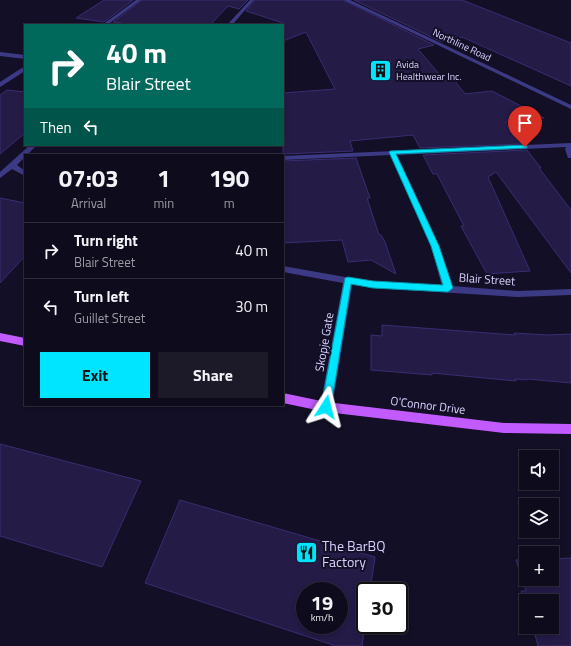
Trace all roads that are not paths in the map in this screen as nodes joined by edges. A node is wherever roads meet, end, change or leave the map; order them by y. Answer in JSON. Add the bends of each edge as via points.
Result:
{"nodes":[{"id":1,"x":139,"y":0,"type":"edge"},
{"id":2,"x":252,"y":0,"type":"edge"},
{"id":3,"x":346,"y":0,"type":"edge"},
{"id":4,"x":105,"y":24,"type":"edge"},
{"id":5,"x":230,"y":24,"type":"edge"},
{"id":6,"x":0,"y":54,"type":"edge"},
{"id":7,"x":24,"y":56,"type":"edge"},
{"id":8,"x":24,"y":69,"type":"edge"},
{"id":9,"x":0,"y":85,"type":"edge"},
{"id":10,"x":571,"y":107,"type":"edge"},
{"id":11,"x":571,"y":145,"type":"edge"},
{"id":12,"x":33,"y":146,"type":"edge"},
{"id":13,"x":392,"y":152,"type":"junction"},
{"id":14,"x":24,"y":154,"type":"edge"},
{"id":15,"x":24,"y":154,"type":"edge"},
{"id":16,"x":571,"y":156,"type":"edge"},
{"id":17,"x":284,"y":158,"type":"edge"},
{"id":18,"x":12,"y":165,"type":"junction"},
{"id":19,"x":24,"y":173,"type":"edge"},
{"id":20,"x":0,"y":176,"type":"edge"},
{"id":21,"x":284,"y":269,"type":"edge"},
{"id":22,"x":348,"y":280,"type":"junction"},
{"id":23,"x":448,"y":288,"type":"junction"},
{"id":24,"x":571,"y":292,"type":"edge"},
{"id":25,"x":0,"y":337,"type":"edge"},
{"id":26,"x":24,"y":342,"type":"edge"},
{"id":27,"x":284,"y":398,"type":"edge"},
{"id":28,"x":326,"y":407,"type":"junction"},
{"id":29,"x":571,"y":429,"type":"edge"}],
"edges":[{"from":1,"to":4,"type":"street"},
{"from":2,"to":5,"type":"street"},
{"from":3,"to":10,"type":"street","name":"Northline Road"},
{"from":6,"to":7,"type":"street"},
{"from":8,"to":9,"type":"street"},
{"from":11,"to":13,"type":"street"},
{"from":11,"to":16,"type":"street","via":[[568,149]]},
{"from":12,"to":14,"type":"street"},
{"from":13,"to":17,"type":"street"},
{"from":13,"to":23,"type":"street","via":[[435,246]]},
{"from":15,"to":18,"type":"street"},
{"from":18,"to":19,"type":"street"},
{"from":18,"to":20,"type":"street"},
{"from":21,"to":22,"type":"street","name":"Blair Street"},
{"from":22,"to":23,"type":"street","name":"Blair Street"},
{"from":22,"to":28,"type":"street","name":"Skopje Gate"},
{"from":23,"to":24,"type":"street","name":"Blair Street","via":[[518,294]]},
{"from":25,"to":26,"type":"main road"},
{"from":27,"to":28,"type":"main road","name":"O'Connor Drive"},
{"from":28,"to":29,"type":"main road","name":"O'Connor Drive","via":[[504,428]]}]}
